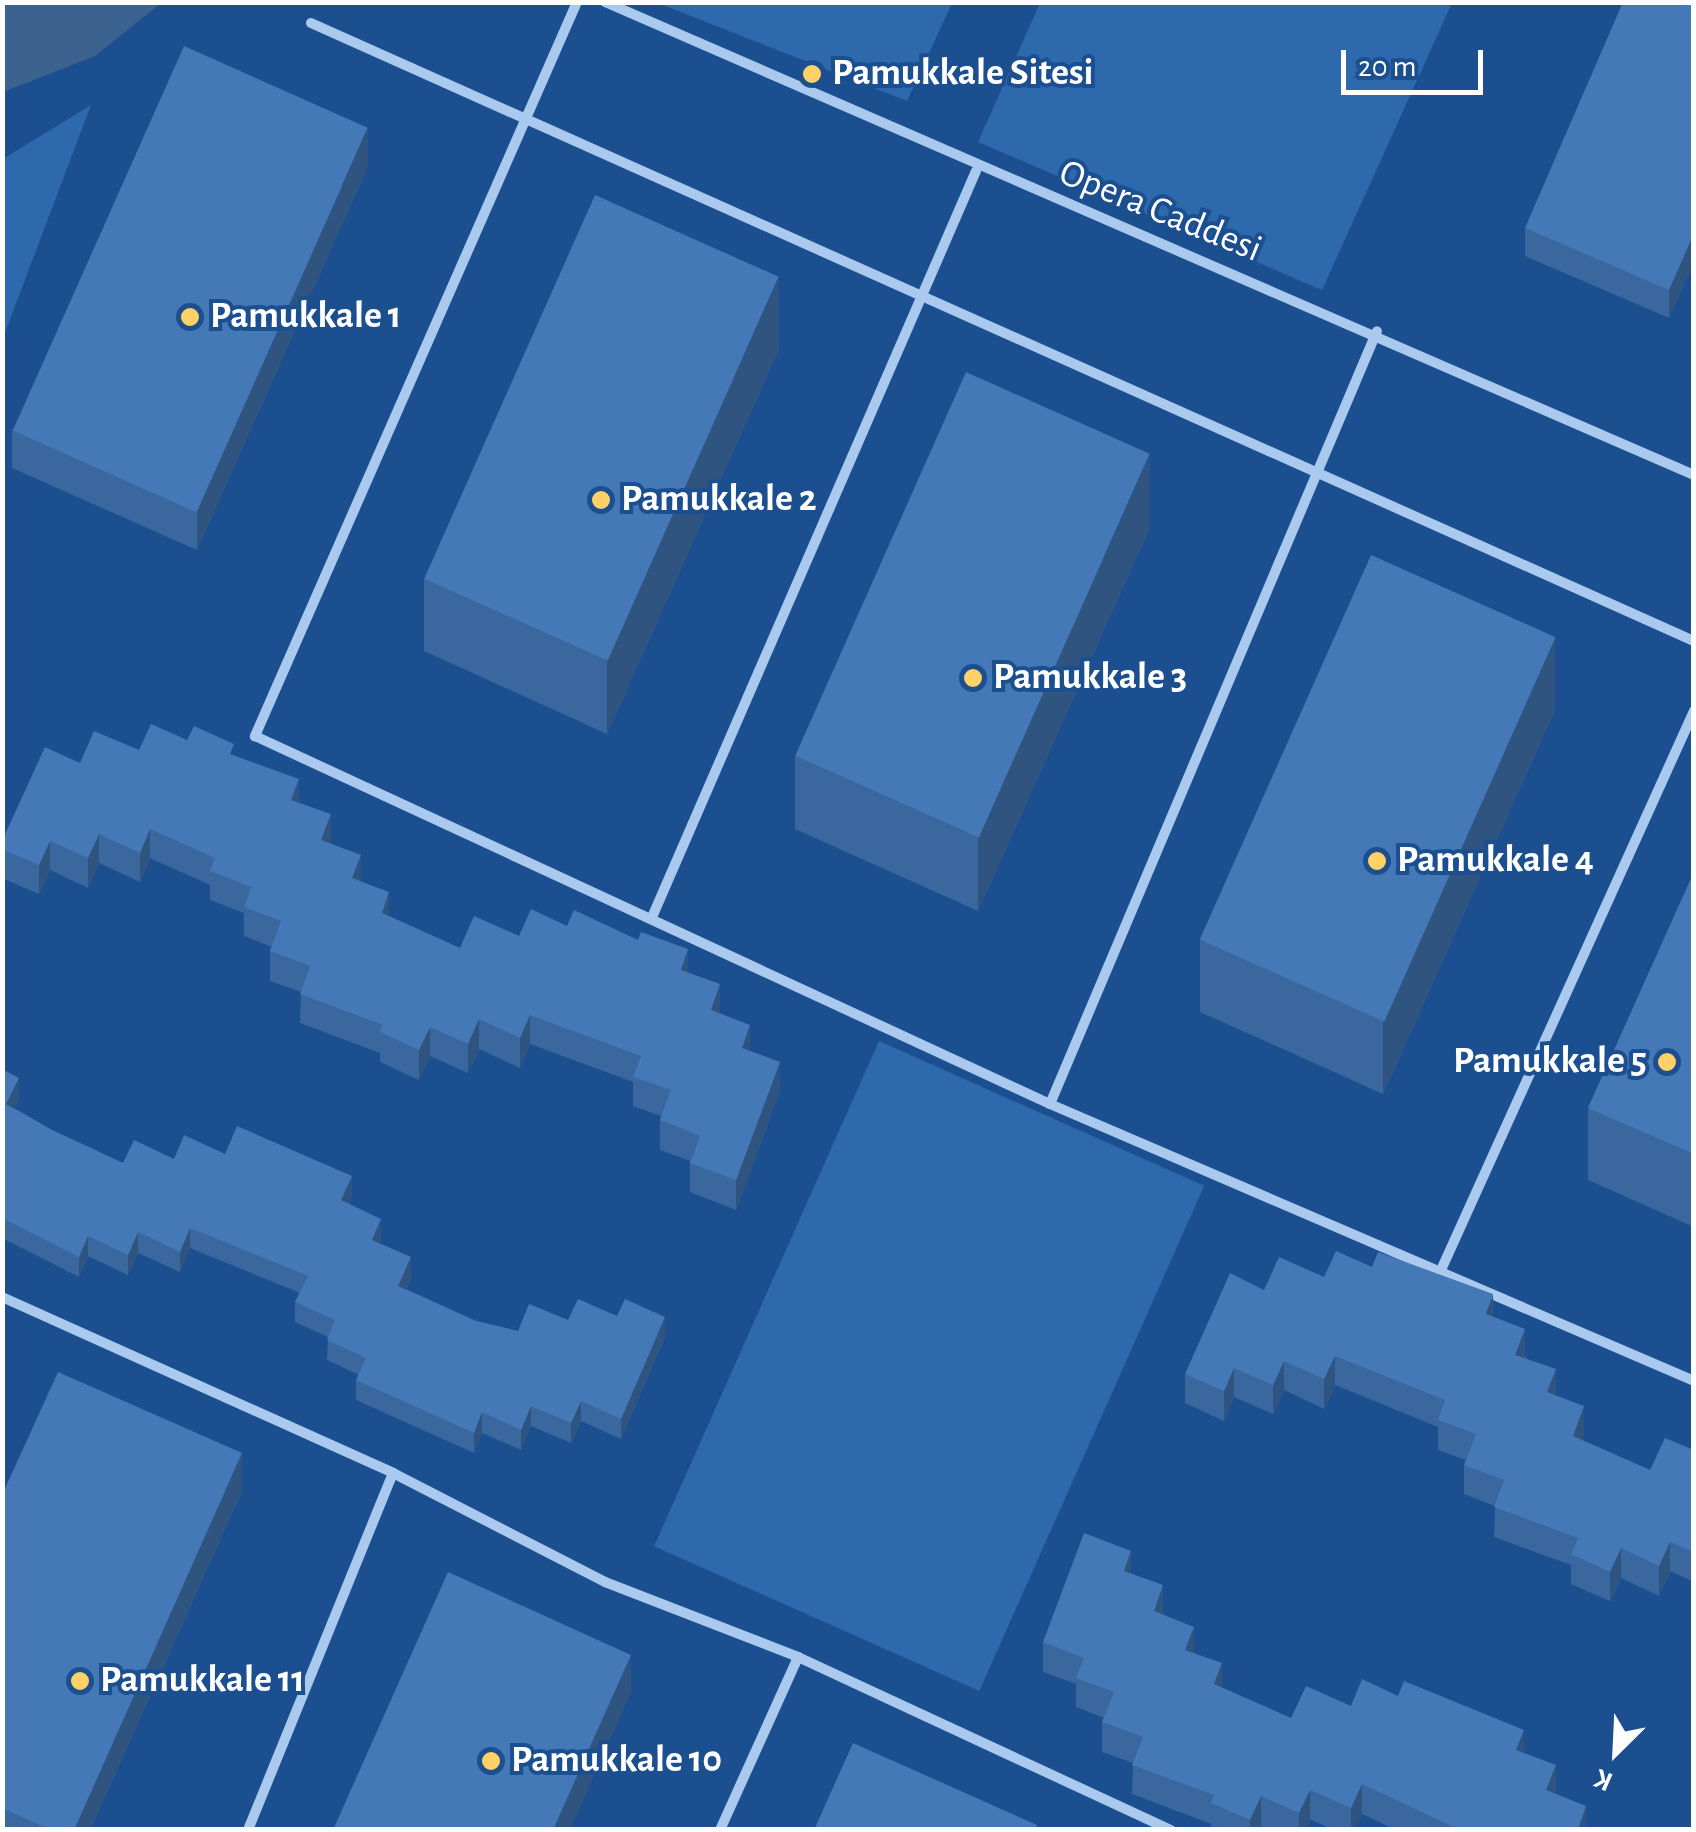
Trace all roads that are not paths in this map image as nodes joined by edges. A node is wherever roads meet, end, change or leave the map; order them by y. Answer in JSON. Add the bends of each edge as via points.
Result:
{"nodes":[{"id":1,"x":577,"y":2,"type":"edge"},
{"id":2,"x":605,"y":2,"type":"edge"},
{"id":3,"x":311,"y":23,"type":"dead end"},
{"id":4,"x":527,"y":112,"type":"junction"},
{"id":5,"x":976,"y":171,"type":"junction"},
{"id":6,"x":922,"y":296,"type":"junction"},
{"id":7,"x":1377,"y":331,"type":"junction"},
{"id":8,"x":1316,"y":475,"type":"junction"},
{"id":9,"x":1694,"y":475,"type":"edge"},
{"id":10,"x":1694,"y":641,"type":"edge"},
{"id":11,"x":1694,"y":711,"type":"edge"},
{"id":12,"x":653,"y":915,"type":"junction"},
{"id":13,"x":1050,"y":1104,"type":"junction"},
{"id":14,"x":1441,"y":1270,"type":"junction"},
{"id":15,"x":2,"y":1296,"type":"edge"},
{"id":16,"x":1694,"y":1380,"type":"edge"},
{"id":17,"x":393,"y":1473,"type":"junction"},
{"id":18,"x":798,"y":1657,"type":"junction"},
{"id":19,"x":248,"y":1830,"type":"edge"},
{"id":20,"x":720,"y":1830,"type":"edge"},
{"id":21,"x":1171,"y":1830,"type":"edge"}],
"edges":[{"from":1,"to":4,"type":"street"},
{"from":2,"to":5,"type":"street","name":"Opera Caddesi"},
{"from":3,"to":4,"type":"street"},
{"from":4,"to":6,"type":"street"},
{"from":4,"to":12,"type":"street","via":[[255,736]]},
{"from":5,"to":6,"type":"street"},
{"from":5,"to":7,"type":"street","name":"Opera Caddesi"},
{"from":6,"to":8,"type":"street"},
{"from":6,"to":12,"type":"street"},
{"from":7,"to":8,"type":"street"},
{"from":7,"to":9,"type":"street","name":"Opera Caddesi"},
{"from":8,"to":10,"type":"street"},
{"from":8,"to":13,"type":"street"},
{"from":11,"to":14,"type":"street"},
{"from":12,"to":13,"type":"street"},
{"from":13,"to":14,"type":"street"},
{"from":14,"to":16,"type":"street"},
{"from":15,"to":17,"type":"street"},
{"from":17,"to":18,"type":"street","via":[[605,1582]]},
{"from":17,"to":19,"type":"street"},
{"from":18,"to":20,"type":"street"},
{"from":18,"to":21,"type":"street"}]}
